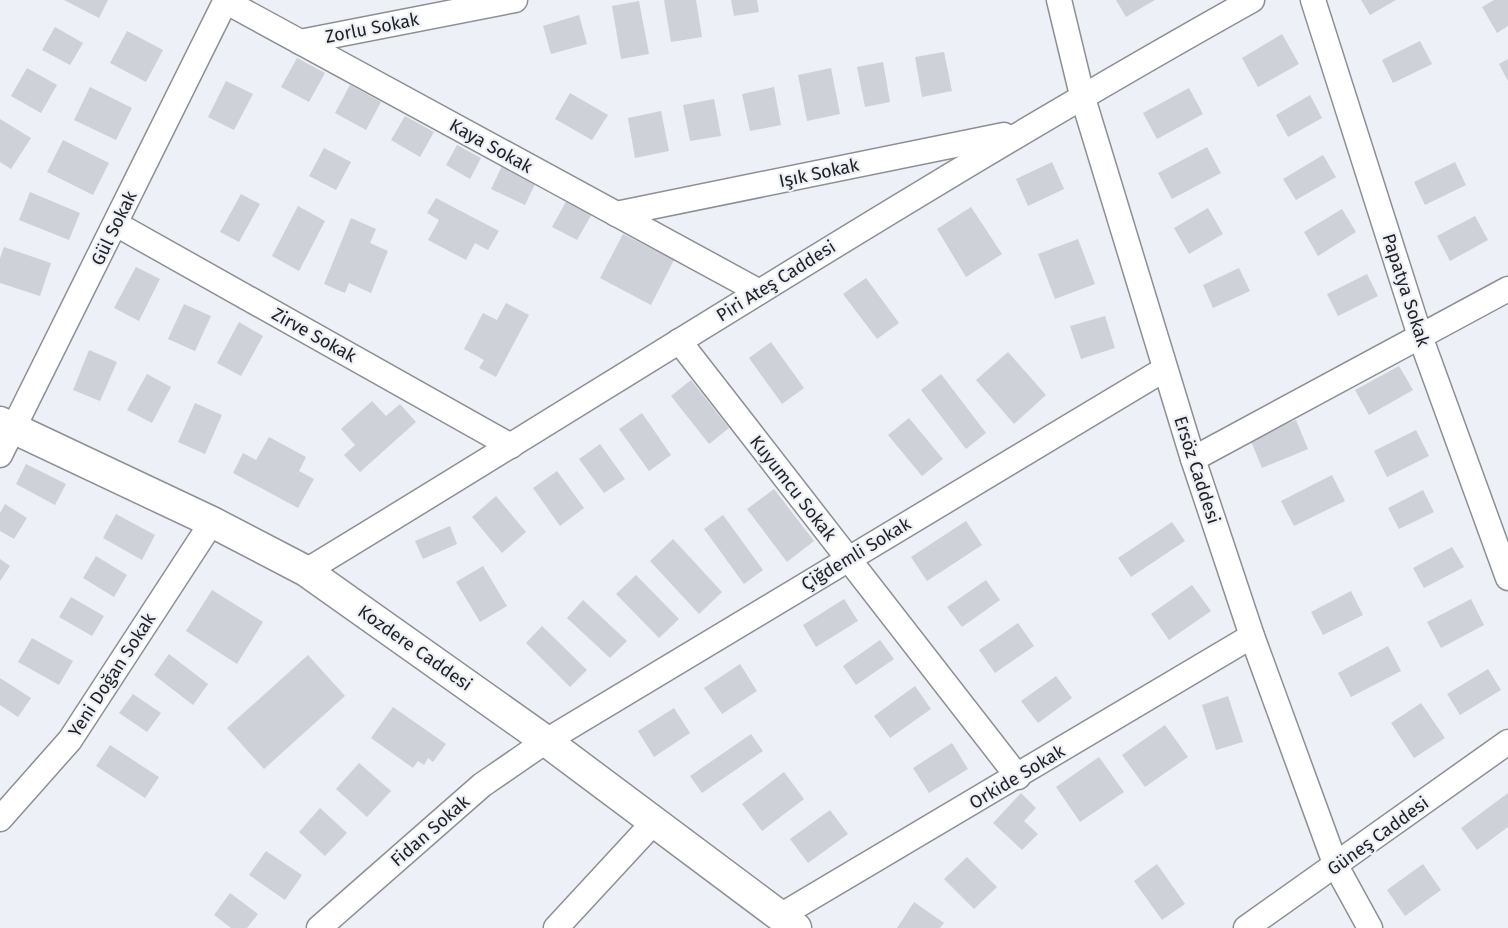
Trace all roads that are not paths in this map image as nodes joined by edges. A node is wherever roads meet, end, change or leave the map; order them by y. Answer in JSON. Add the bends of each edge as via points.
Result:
{"nodes":[{"id":1,"x":515,"y":0,"type":"edge"},
{"id":2,"x":1059,"y":0,"type":"edge"},
{"id":3,"x":1252,"y":0,"type":"edge"},
{"id":4,"x":1313,"y":0,"type":"edge"},
{"id":5,"x":225,"y":1,"type":"edge"},
{"id":6,"x":300,"y":42,"type":"junction"},
{"id":7,"x":1082,"y":95,"type":"junction"},
{"id":8,"x":1021,"y":132,"type":"junction"},
{"id":9,"x":616,"y":214,"type":"junction"},
{"id":10,"x":116,"y":224,"type":"junction"},
{"id":11,"x":1508,"y":289,"type":"edge"},
{"id":12,"x":758,"y":291,"type":"junction"},
{"id":13,"x":1420,"y":336,"type":"junction"},
{"id":14,"x":679,"y":341,"type":"junction"},
{"id":15,"x":1165,"y":369,"type":"junction"},
{"id":16,"x":7,"y":425,"type":"edge"},
{"id":17,"x":512,"y":446,"type":"junction"},
{"id":18,"x":0,"y":455,"type":"edge"},
{"id":19,"x":1193,"y":459,"type":"junction"},
{"id":20,"x":212,"y":522,"type":"junction"},
{"id":21,"x":847,"y":559,"type":"junction"},
{"id":22,"x":306,"y":571,"type":"junction"},
{"id":23,"x":1508,"y":578,"type":"edge"},
{"id":24,"x":1252,"y":636,"type":"junction"},
{"id":25,"x":546,"y":741,"type":"junction"},
{"id":26,"x":1508,"y":742,"type":"edge"},
{"id":27,"x":1018,"y":777,"type":"junction"},
{"id":28,"x":0,"y":819,"type":"edge"},
{"id":29,"x":654,"y":822,"type":"junction"},
{"id":30,"x":1336,"y":866,"type":"junction"},
{"id":31,"x":788,"y":922,"type":"edge"},
{"id":32,"x":324,"y":927,"type":"edge"},
{"id":33,"x":556,"y":928,"type":"edge"},
{"id":34,"x":1246,"y":928,"type":"edge"},
{"id":35,"x":1370,"y":928,"type":"edge"}],
"edges":[{"from":1,"to":6,"type":"street","name":"Zorlu Sokak"},
{"from":2,"to":7,"type":"street","name":"Ersöz Caddesi"},
{"from":3,"to":7,"type":"street","name":"Piri Ateş Caddesi"},
{"from":4,"to":13,"type":"street","name":"Papatya Sokak"},
{"from":5,"to":6,"type":"street","name":"Kaya Sokak"},
{"from":5,"to":10,"type":"street","name":"Gül Sokak"},
{"from":6,"to":9,"type":"street","name":"Kaya Sokak"},
{"from":7,"to":8,"type":"street","name":"Piri Ateş Caddesi"},
{"from":7,"to":15,"type":"street","name":"Ersöz Caddesi"},
{"from":8,"to":9,"type":"street","name":"Işık Sokak"},
{"from":8,"to":12,"type":"street","name":"Piri Ateş Caddesi"},
{"from":9,"to":12,"type":"street","name":"Kaya Sokak"},
{"from":10,"to":16,"type":"street","name":"Gül Sokak"},
{"from":10,"to":17,"type":"street","name":"Zirve Sokak"},
{"from":11,"to":13,"type":"street"},
{"from":12,"to":14,"type":"street","name":"Piri Ateş Caddesi"},
{"from":13,"to":19,"type":"street"},
{"from":13,"to":23,"type":"street","name":"Papatya Sokak"},
{"from":14,"to":17,"type":"street","name":"Piri Ateş Caddesi"},
{"from":14,"to":21,"type":"street","name":"Kuyumcu Sokak"},
{"from":15,"to":19,"type":"street","name":"Ersöz Caddesi"},
{"from":15,"to":21,"type":"street","name":"Çiğdemli Sokak"},
{"from":16,"to":18,"type":"street","name":"Gül Sokak"},
{"from":16,"to":20,"type":"street","name":"Kozdere Caddesi"},
{"from":17,"to":22,"type":"street","name":"Piri Ateş Caddesi"},
{"from":19,"to":24,"type":"street","name":"Ersöz Caddesi"},
{"from":20,"to":22,"type":"street","name":"Kozdere Caddesi"},
{"from":20,"to":28,"type":"street","name":"Yeni Doğan Sokak","via":[[70,740]]},
{"from":21,"to":25,"type":"street","name":"Çiğdemli Sokak"},
{"from":21,"to":27,"type":"street","name":"Kuyumcu Sokak"},
{"from":22,"to":25,"type":"street","name":"Kozdere Caddesi"},
{"from":24,"to":27,"type":"street","name":"Orkide Sokak"},
{"from":24,"to":30,"type":"street","name":"Ersöz Caddesi"},
{"from":25,"to":29,"type":"street","name":"Kozdere Caddesi"},
{"from":25,"to":32,"type":"street","name":"Fidan Sokak","via":[[482,785]]},
{"from":26,"to":30,"type":"street","name":"Güneş Caddesi"},
{"from":27,"to":31,"type":"street","name":"Orkide Sokak"},
{"from":29,"to":31,"type":"street","name":"Kozdere Caddesi"},
{"from":29,"to":33,"type":"street"},
{"from":30,"to":34,"type":"street","name":"Güneş Caddesi"},
{"from":30,"to":35,"type":"street","name":"Ersöz Caddesi"}]}
